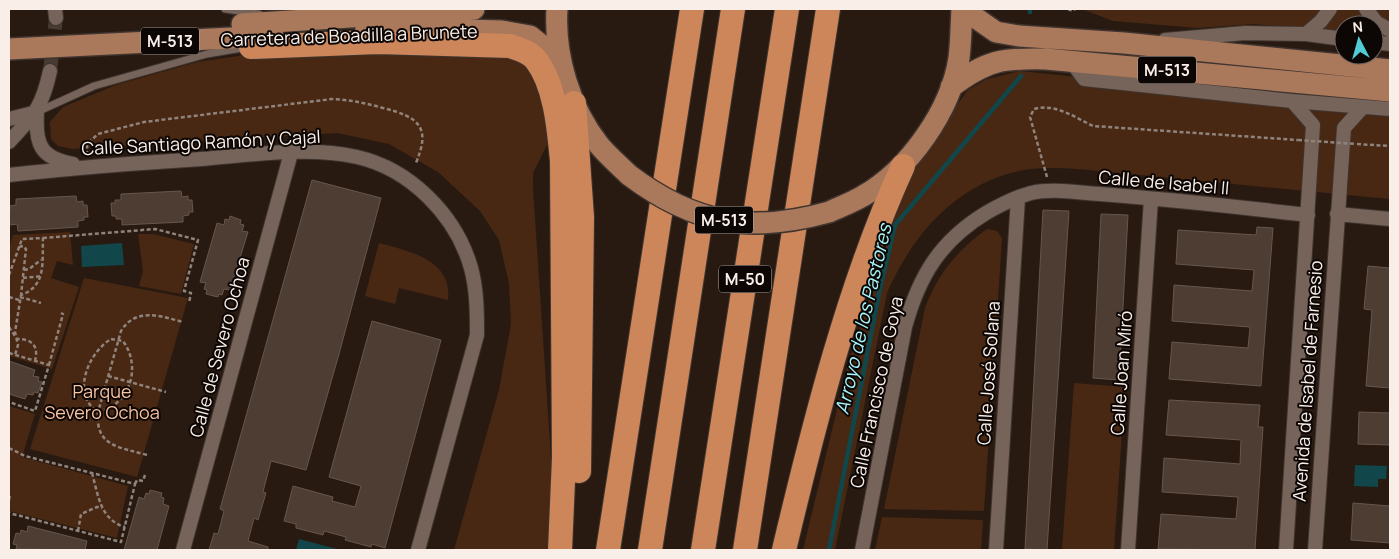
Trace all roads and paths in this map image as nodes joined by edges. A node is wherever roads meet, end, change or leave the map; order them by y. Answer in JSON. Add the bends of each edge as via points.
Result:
{"nodes":[{"id":1,"x":225,"y":9,"type":"edge"},
{"id":2,"x":474,"y":9,"type":"edge"},
{"id":3,"x":557,"y":9,"type":"edge"},
{"id":4,"x":692,"y":9,"type":"edge"},
{"id":5,"x":733,"y":9,"type":"edge"},
{"id":6,"x":787,"y":9,"type":"edge"},
{"id":7,"x":828,"y":9,"type":"edge"},
{"id":8,"x":962,"y":9,"type":"edge"},
{"id":9,"x":1068,"y":9,"type":"edge"},
{"id":10,"x":1075,"y":9,"type":"edge"},
{"id":11,"x":1330,"y":9,"type":"edge"},
{"id":12,"x":1366,"y":9,"type":"edge"},
{"id":13,"x":291,"y":20,"type":"junction"},
{"id":14,"x":1390,"y":30,"type":"edge"},
{"id":15,"x":1306,"y":34,"type":"junction"},
{"id":16,"x":313,"y":36,"type":"dead end"},
{"id":17,"x":1334,"y":38,"type":"edge"},
{"id":18,"x":10,"y":43,"type":"edge"},
{"id":19,"x":1124,"y":43,"type":"junction"},
{"id":20,"x":251,"y":47,"type":"junction"},
{"id":21,"x":561,"y":61,"type":"junction"},
{"id":22,"x":1070,"y":61,"type":"junction"},
{"id":23,"x":1390,"y":70,"type":"edge"},
{"id":24,"x":50,"y":71,"type":"tunnel mouth"},
{"id":25,"x":951,"y":87,"type":"junction"},
{"id":26,"x":1390,"y":91,"type":"edge"},
{"id":27,"x":1292,"y":102,"type":"junction"},
{"id":28,"x":574,"y":103,"type":"junction"},
{"id":29,"x":1363,"y":107,"type":"junction"},
{"id":30,"x":1390,"y":109,"type":"edge"},
{"id":31,"x":37,"y":112,"type":"junction"},
{"id":32,"x":9,"y":119,"type":"edge"},
{"id":33,"x":9,"y":142,"type":"edge"},
{"id":34,"x":1390,"y":146,"type":"edge"},
{"id":35,"x":87,"y":151,"type":"dead end"},
{"id":36,"x":291,"y":153,"type":"junction"},
{"id":37,"x":415,"y":165,"type":"dead end"},
{"id":38,"x":903,"y":166,"type":"junction"},
{"id":39,"x":87,"y":167,"type":"junction"},
{"id":40,"x":1046,"y":168,"type":"dead end"},
{"id":41,"x":9,"y":175,"type":"edge"},
{"id":42,"x":1018,"y":198,"type":"junction"},
{"id":43,"x":1151,"y":199,"type":"junction"},
{"id":44,"x":1337,"y":214,"type":"junction"},
{"id":45,"x":1308,"y":215,"type":"junction"},
{"id":46,"x":1390,"y":219,"type":"edge"},
{"id":47,"x":43,"y":238,"type":"junction"},
{"id":48,"x":19,"y":246,"type":"junction"},
{"id":49,"x":42,"y":256,"type":"junction"},
{"id":50,"x":24,"y":270,"type":"junction"},
{"id":51,"x":9,"y":276,"type":"edge"},
{"id":52,"x":42,"y":276,"type":"junction"},
{"id":53,"x":23,"y":278,"type":"junction"},
{"id":54,"x":9,"y":297,"type":"edge"},
{"id":55,"x":20,"y":298,"type":"junction"},
{"id":56,"x":40,"y":303,"type":"dead end"},
{"id":57,"x":189,"y":303,"type":"dead end"},
{"id":58,"x":61,"y":313,"type":"dead end"},
{"id":59,"x":183,"y":322,"type":"dead end"},
{"id":60,"x":9,"y":327,"type":"edge"},
{"id":61,"x":17,"y":339,"type":"junction"},
{"id":62,"x":118,"y":339,"type":"junction"},
{"id":63,"x":9,"y":353,"type":"edge"},
{"id":64,"x":15,"y":355,"type":"junction"},
{"id":65,"x":35,"y":361,"type":"junction"},
{"id":66,"x":49,"y":365,"type":"junction"},
{"id":67,"x":108,"y":376,"type":"junction"},
{"id":68,"x":129,"y":382,"type":"junction"},
{"id":69,"x":166,"y":392,"type":"dead end"},
{"id":70,"x":9,"y":402,"type":"edge"},
{"id":71,"x":98,"y":412,"type":"junction"},
{"id":72,"x":9,"y":448,"type":"edge"},
{"id":73,"x":147,"y":455,"type":"dead end"},
{"id":74,"x":92,"y":473,"type":"junction"},
{"id":75,"x":145,"y":475,"type":"dead end"},
{"id":76,"x":135,"y":484,"type":"junction"},
{"id":77,"x":10,"y":495,"type":"edge"},
{"id":78,"x":9,"y":500,"type":"edge"},
{"id":79,"x":102,"y":508,"type":"junction"},
{"id":80,"x":9,"y":513,"type":"edge"},
{"id":81,"x":125,"y":527,"type":"junction"},
{"id":82,"x":78,"y":531,"type":"junction"},
{"id":83,"x":183,"y":550,"type":"edge"},
{"id":84,"x":418,"y":550,"type":"edge"},
{"id":85,"x":560,"y":550,"type":"edge"},
{"id":86,"x":576,"y":550,"type":"edge"},
{"id":87,"x":608,"y":550,"type":"edge"},
{"id":88,"x":650,"y":550,"type":"edge"},
{"id":89,"x":703,"y":550,"type":"edge"},
{"id":90,"x":744,"y":550,"type":"edge"},
{"id":91,"x":784,"y":550,"type":"edge"},
{"id":92,"x":862,"y":550,"type":"edge"},
{"id":93,"x":996,"y":550,"type":"edge"},
{"id":94,"x":1128,"y":550,"type":"edge"},
{"id":95,"x":1286,"y":550,"type":"edge"},
{"id":96,"x":1315,"y":550,"type":"edge"}],
"edges":[{"from":1,"to":13,"type":"lane"},
{"from":2,"to":13,"type":"main road","name":"Carretera de Boadilla a Brunete","number":"M-513"},
{"from":3,"to":21,"type":"main road","number":"M-513"},
{"from":4,"to":87,"type":"highway"},
{"from":5,"to":88,"type":"highway","number":"M-50"},
{"from":6,"to":89,"type":"highway","number":"M-50"},
{"from":7,"to":90,"type":"highway"},
{"from":8,"to":19,"type":"main road","number":"M-513","via":[[996,32]]},
{"from":8,"to":25,"type":"main road","number":"M-513","via":[[959,59]]},
{"from":9,"to":10,"type":"path"},
{"from":11,"to":15,"type":"street"},
{"from":12,"to":14,"type":"street","via":[[1377,23]]},
{"from":13,"to":18,"type":"main road","name":"Carretera de Boadilla a Brunete","number":"M-513"},
{"from":15,"to":17,"type":"street"},
{"from":15,"to":19,"type":"street","via":[[1245,33]]},
{"from":16,"to":20,"type":"lane"},
{"from":18,"to":21,"type":"main road","name":"Carretera de Boadilla a Brunete","number":"M-513","via":[[431,29],[502,31],[530,36]]},
{"from":19,"to":23,"type":"main road","number":"M-513"},
{"from":20,"to":31,"type":"lane","via":[[198,56],[94,86]]},
{"from":20,"to":85,"type":"highway","via":[[378,42],[510,46],[526,51],[536,60],[550,91],[562,161],[564,458]]},
{"from":21,"to":28,"type":"main road","number":"M-513"},
{"from":22,"to":25,"type":"main road","number":"M-513","via":[[1008,58],[975,69]]},
{"from":22,"to":26,"type":"main road","number":"M-513"},
{"from":22,"to":27,"type":"street","via":[[1084,79]]},
{"from":24,"to":31,"type":"street"},
{"from":25,"to":38,"type":"main road","number":"M-513","via":[[933,125]]},
{"from":27,"to":29,"type":"street"},
{"from":27,"to":45,"type":"street","name":"Avenida de Isabel de Farnesio","via":[[1313,126]]},
{"from":28,"to":38,"type":"main road","number":"M-513","bridge":true,"via":[[599,145],[650,191],[698,215],[732,222],[799,220],[828,212],[864,196]]},
{"from":28,"to":86,"type":"highway","via":[[582,217]]},
{"from":29,"to":30,"type":"street"},
{"from":29,"to":44,"type":"street","name":"Avenida de Isabel de Farnesio","via":[[1344,128]]},
{"from":31,"to":32,"type":"street"},
{"from":31,"to":33,"type":"street"},
{"from":31,"to":39,"type":"street","via":[[37,136],[47,155],[61,162]]},
{"from":34,"to":40,"type":"path","bridge":true,"via":[[1093,126],[1045,106],[1034,109],[1030,117]]},
{"from":35,"to":37,"type":"path","via":[[87,144],[98,134],[144,122],[332,99],[402,113],[416,122],[423,137]]},
{"from":36,"to":39,"type":"street","name":"Calle Santiago Ramón y Cajal"},
{"from":36,"to":83,"type":"street","name":"Calle de Severo Ochoa"},
{"from":36,"to":84,"type":"street","name":"Calle Santiago Ramón y Cajal","via":[[356,156],[407,179],[432,200],[448,220],[463,244],[471,268],[478,303],[477,336]]},
{"from":38,"to":91,"type":"highway","via":[[882,211],[831,369]]},
{"from":39,"to":41,"type":"street","name":"Calle Santiago Ramón y Cajal"},
{"from":42,"to":43,"type":"street","name":"Calle de Isabel II","via":[[1048,191]]},
{"from":42,"to":92,"type":"street","name":"Calle Francisco de Goya","via":[[974,220],[952,238],[926,271],[912,301]]},
{"from":42,"to":93,"type":"street","name":"Calle José Solana"},
{"from":43,"to":45,"type":"street","name":"Calle de Isabel II"},
{"from":43,"to":94,"type":"street","name":"Calle Joan Miró"},
{"from":44,"to":46,"type":"street"},
{"from":44,"to":96,"type":"street","name":"Avenida de Isabel de Farnesio"},
{"from":45,"to":95,"type":"street","name":"Avenida de Isabel de Farnesio"},
{"from":47,"to":48,"type":"path","via":[[22,238]]},
{"from":47,"to":49,"type":"path"},
{"from":47,"to":57,"type":"path","via":[[155,229],[198,240],[184,291],[191,292]]},
{"from":48,"to":50,"type":"path","via":[[26,249]]},
{"from":48,"to":51,"type":"path"},
{"from":49,"to":50,"type":"path","via":[[36,265]]},
{"from":49,"to":52,"type":"path"},
{"from":50,"to":53,"type":"path"},
{"from":52,"to":53,"type":"path"},
{"from":52,"to":55,"type":"path","via":[[35,287]]},
{"from":53,"to":55,"type":"path"},
{"from":54,"to":55,"type":"path"},
{"from":55,"to":56,"type":"path"},
{"from":55,"to":61,"type":"path","via":[[15,332]]},
{"from":58,"to":66,"type":"path","via":[[64,314]]},
{"from":59,"to":62,"type":"path","via":[[153,315],[134,317],[126,322]]},
{"from":60,"to":61,"type":"path"},
{"from":61,"to":64,"type":"path"},
{"from":61,"to":65,"type":"path","via":[[36,345]]},
{"from":62,"to":67,"type":"path"},
{"from":62,"to":68,"type":"path","via":[[130,350]]},
{"from":62,"to":71,"type":"path","via":[[101,345],[89,362],[84,390],[88,402]]},
{"from":63,"to":64,"type":"path"},
{"from":64,"to":65,"type":"path"},
{"from":65,"to":66,"type":"path"},
{"from":66,"to":70,"type":"path","via":[[35,411]]},
{"from":67,"to":68,"type":"path"},
{"from":67,"to":71,"type":"path"},
{"from":68,"to":69,"type":"path"},
{"from":68,"to":71,"type":"path","via":[[120,402],[109,410]]},
{"from":71,"to":73,"type":"path","via":[[97,424],[102,438],[112,445]]},
{"from":72,"to":74,"type":"path","via":[[25,456]]},
{"from":74,"to":76,"type":"path"},
{"from":74,"to":79,"type":"path"},
{"from":75,"to":76,"type":"path","via":[[143,481],[137,480]]},
{"from":76,"to":81,"type":"path"},
{"from":77,"to":78,"type":"path"},
{"from":79,"to":81,"type":"path","via":[[111,521]]},
{"from":79,"to":82,"type":"path","via":[[81,514]]},
{"from":80,"to":82,"type":"path"},
{"from":81,"to":82,"type":"path","via":[[121,542]]}]}
